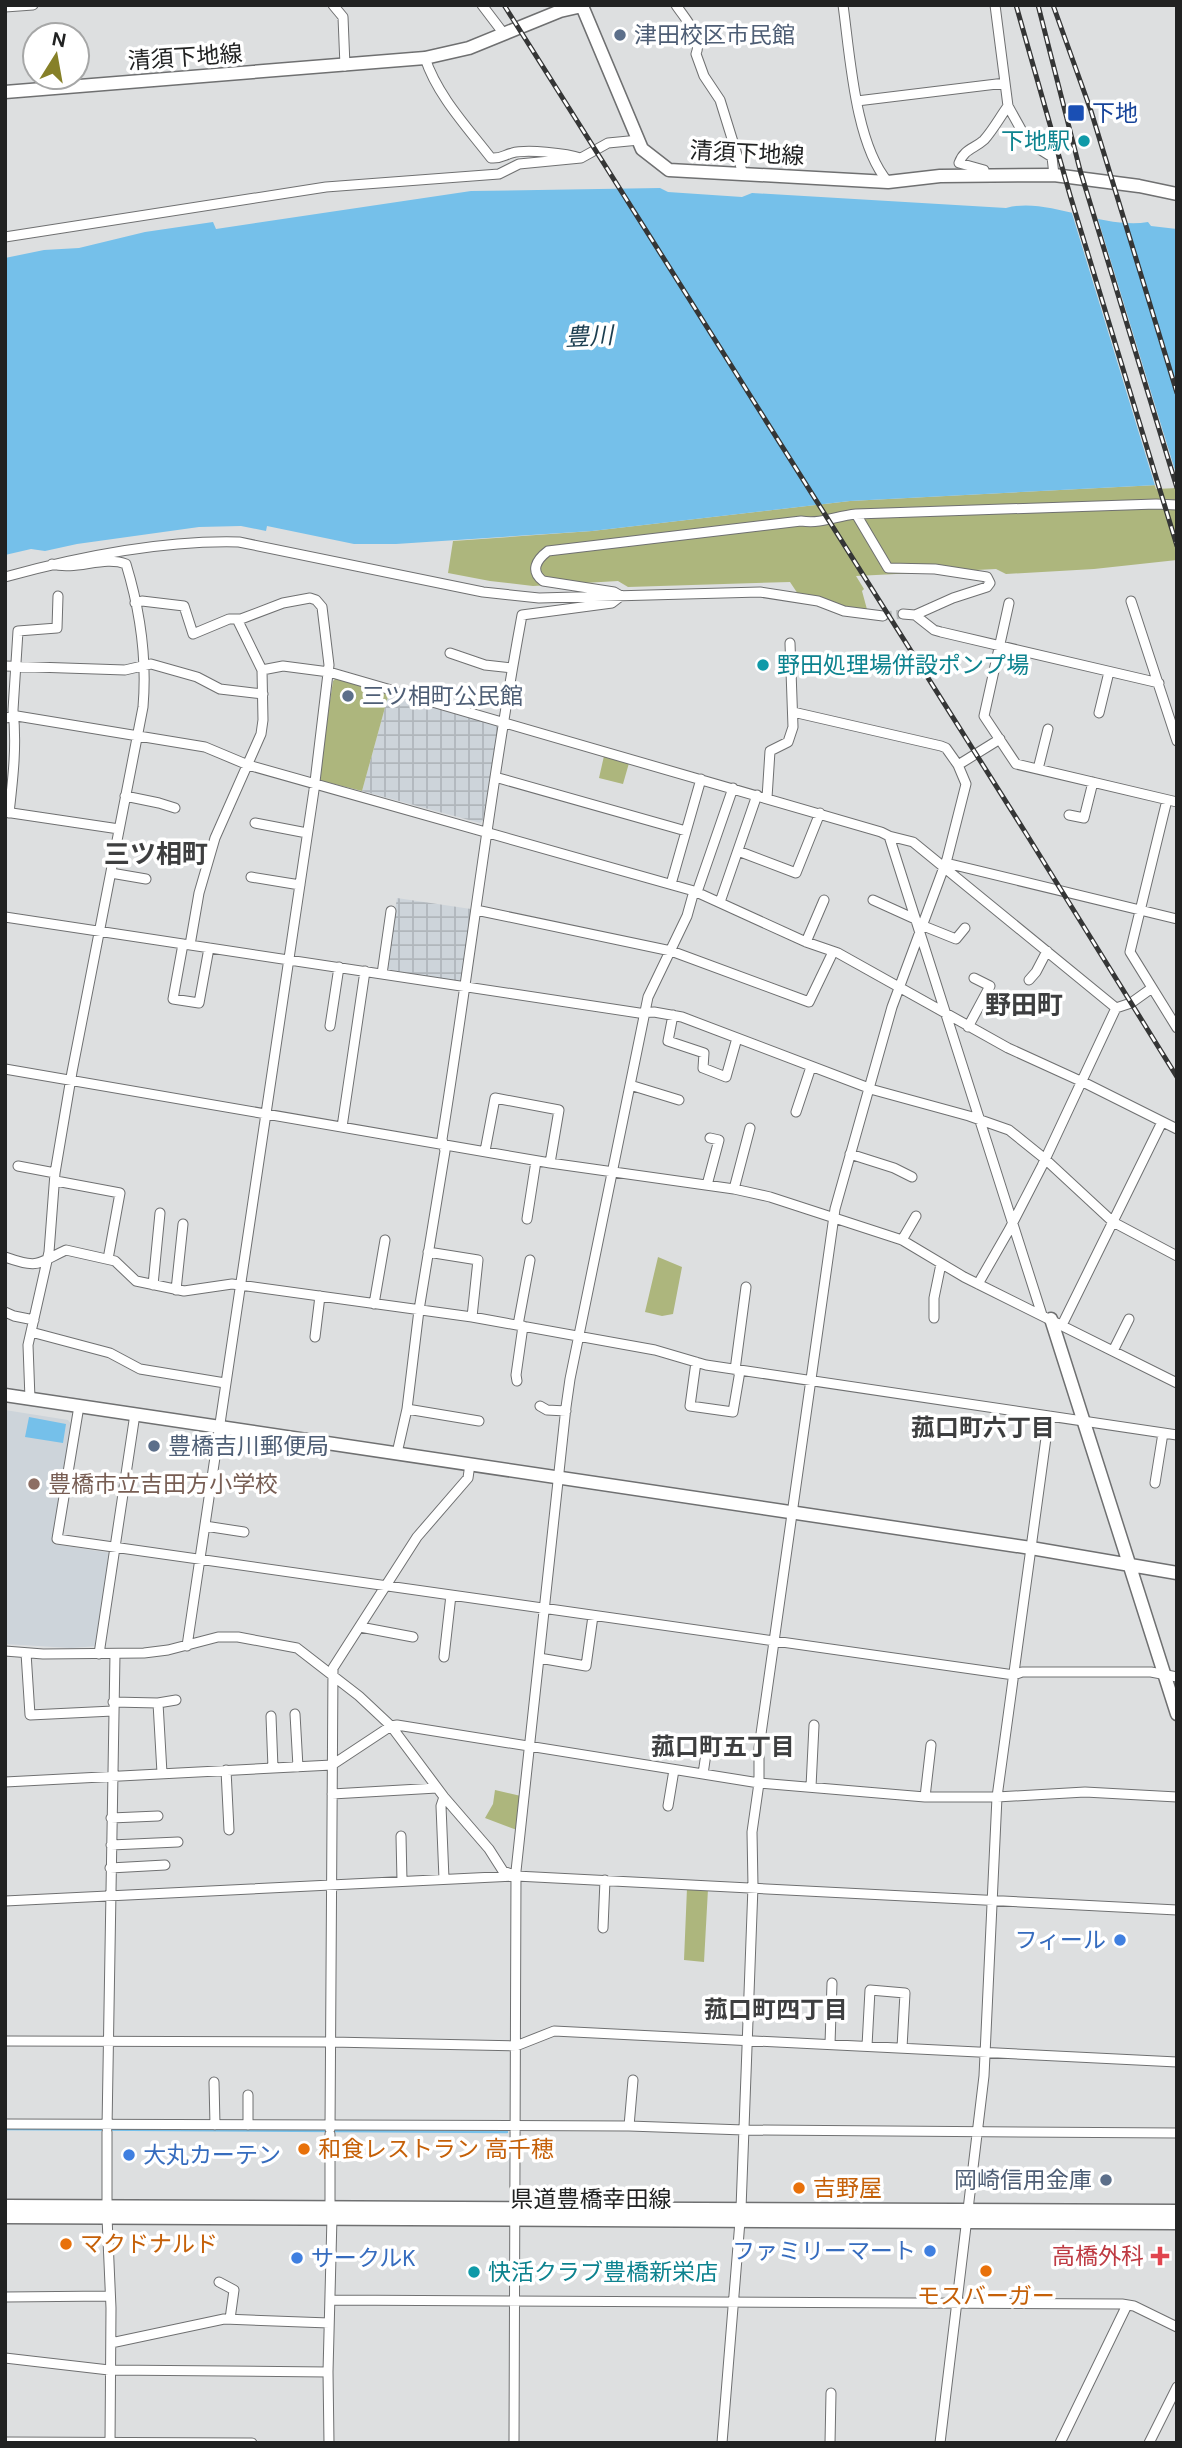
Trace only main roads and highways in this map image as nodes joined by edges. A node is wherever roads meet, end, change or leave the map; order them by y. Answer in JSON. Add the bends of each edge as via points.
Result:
{"nodes":[{"id":1,"x":582,"y":5,"type":"edge"},
{"id":2,"x":5,"y":92,"type":"edge"},
{"id":3,"x":1177,"y":194,"type":"edge"},
{"id":4,"x":1052,"y":1319,"type":"road end"},
{"id":5,"x":5,"y":1395,"type":"edge"},
{"id":6,"x":1127,"y":1563,"type":"junction"},
{"id":7,"x":1177,"y":1573,"type":"edge"},
{"id":8,"x":1170,"y":1675,"type":"edge"},
{"id":9,"x":1177,"y":1714,"type":"edge"},
{"id":10,"x":5,"y":2206,"type":"edge"},
{"id":11,"x":1177,"y":2211,"type":"edge"},
{"id":12,"x":107,"y":2212,"type":"junction"},
{"id":13,"x":966,"y":2216,"type":"junction"},
{"id":14,"x":5,"y":2217,"type":"edge"},
{"id":15,"x":1177,"y":2223,"type":"edge"}],
"edges":[{"from":1,"to":2,"type":"main road","name":"清須下地線","via":[[469,48],[425,58]]},
{"from":1,"to":3,"type":"main road","name":"清須下地線","via":[[642,149],[669,170],[888,182],[940,176],[1054,175]]},
{"from":4,"to":6,"type":"main road"},
{"from":5,"to":6,"type":"main road"},
{"from":6,"to":7,"type":"main road"},
{"from":6,"to":8,"type":"main road"},
{"from":8,"to":9,"type":"main road"},
{"from":10,"to":12,"type":"main road","name":"県道豊橋幸田線"},
{"from":11,"to":13,"type":"main road","name":"県道豊橋幸田線"},
{"from":12,"to":13,"type":"main road","name":"県道豊橋幸田線"},
{"from":12,"to":14,"type":"main road","name":"県道豊橋幸田線"},
{"from":13,"to":15,"type":"main road","name":"県道豊橋幸田線"}]}
